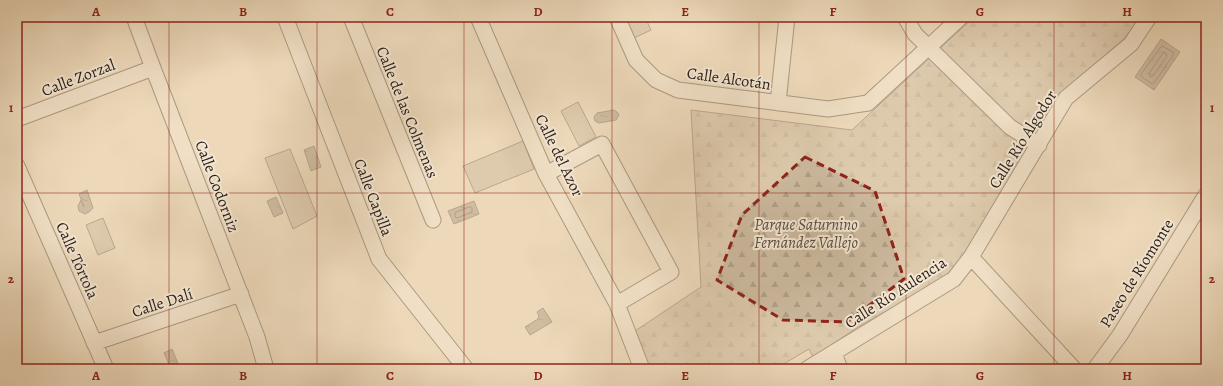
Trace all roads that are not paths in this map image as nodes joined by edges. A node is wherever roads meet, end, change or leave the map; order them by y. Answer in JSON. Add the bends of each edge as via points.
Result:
{"nodes":[{"id":1,"x":134,"y":17,"type":"edge"},
{"id":2,"x":285,"y":17,"type":"edge"},
{"id":3,"x":351,"y":17,"type":"edge"},
{"id":4,"x":478,"y":17,"type":"edge"},
{"id":5,"x":617,"y":17,"type":"edge"},
{"id":6,"x":787,"y":17,"type":"edge"},
{"id":7,"x":905,"y":17,"type":"edge"},
{"id":8,"x":961,"y":17,"type":"edge"},
{"id":9,"x":1149,"y":17,"type":"edge"},
{"id":10,"x":929,"y":48,"type":"junction"},
{"id":11,"x":153,"y":68,"type":"junction"},
{"id":12,"x":778,"y":103,"type":"junction"},
{"id":13,"x":17,"y":120,"type":"edge"},
{"id":14,"x":1039,"y":145,"type":"junction"},
{"id":15,"x":17,"y":166,"type":"edge"},
{"id":16,"x":546,"y":174,"type":"junction"},
{"id":17,"x":1206,"y":195,"type":"edge"},
{"id":18,"x":433,"y":220,"type":"dead end"},
{"id":19,"x":971,"y":257,"type":"junction"},
{"id":20,"x":241,"y":294,"type":"junction"},
{"id":21,"x":617,"y":304,"type":"junction"},
{"id":22,"x":94,"y":343,"type":"junction"},
{"id":23,"x":834,"y":353,"type":"junction"},
{"id":24,"x":106,"y":369,"type":"edge"},
{"id":25,"x":266,"y":369,"type":"edge"},
{"id":26,"x":466,"y":369,"type":"edge"},
{"id":27,"x":642,"y":369,"type":"edge"},
{"id":28,"x":807,"y":369,"type":"edge"},
{"id":29,"x":840,"y":369,"type":"edge"},
{"id":30,"x":1074,"y":369,"type":"edge"},
{"id":31,"x":1095,"y":369,"type":"edge"}],
"edges":[{"from":1,"to":11,"type":"street","name":"Calle Codorniz"},
{"from":2,"to":26,"type":"street","name":"Calle Capilla","via":[[379,259]]},
{"from":3,"to":18,"type":"street","name":"Calle de las Colmenas"},
{"from":4,"to":16,"type":"street","name":"Calle del Azor"},
{"from":5,"to":12,"type":"street","name":"Calle Alcotán","via":[[636,60],[656,80],[678,90]]},
{"from":6,"to":12,"type":"street"},
{"from":7,"to":10,"type":"street","via":[[915,34]]},
{"from":8,"to":10,"type":"street","name":"Calle Alcotán"},
{"from":9,"to":14,"type":"street","name":"Calle Río Algodor","via":[[1131,44],[1066,98]]},
{"from":10,"to":12,"type":"street","name":"Calle Alcotán","via":[[868,103],[828,109]]},
{"from":10,"to":14,"type":"street","via":[[1010,127]]},
{"from":11,"to":13,"type":"street","name":"Calle Zorzal"},
{"from":11,"to":20,"type":"street","name":"Calle Codorniz"},
{"from":14,"to":19,"type":"street","name":"Calle Río Algodor"},
{"from":15,"to":22,"type":"street","name":"Calle Tórtola"},
{"from":16,"to":21,"type":"street","name":"Calle del Azor"},
{"from":16,"to":21,"type":"street","via":[[602,144],[671,272]]},
{"from":17,"to":31,"type":"street","name":"Paseo de Ríomonte","via":[[1120,335]]},
{"from":19,"to":23,"type":"street","name":"Calle Río Aulencia","via":[[954,279]]},
{"from":19,"to":30,"type":"street"},
{"from":20,"to":22,"type":"street","name":"Calle Dalí"},
{"from":20,"to":25,"type":"street","name":"Calle Codorniz"},
{"from":21,"to":27,"type":"street","name":"Calle del Azor"},
{"from":22,"to":24,"type":"street","name":"Calle Tórtola"},
{"from":23,"to":28,"type":"street","name":"Calle Río Aulencia"},
{"from":23,"to":29,"type":"street"}]}
